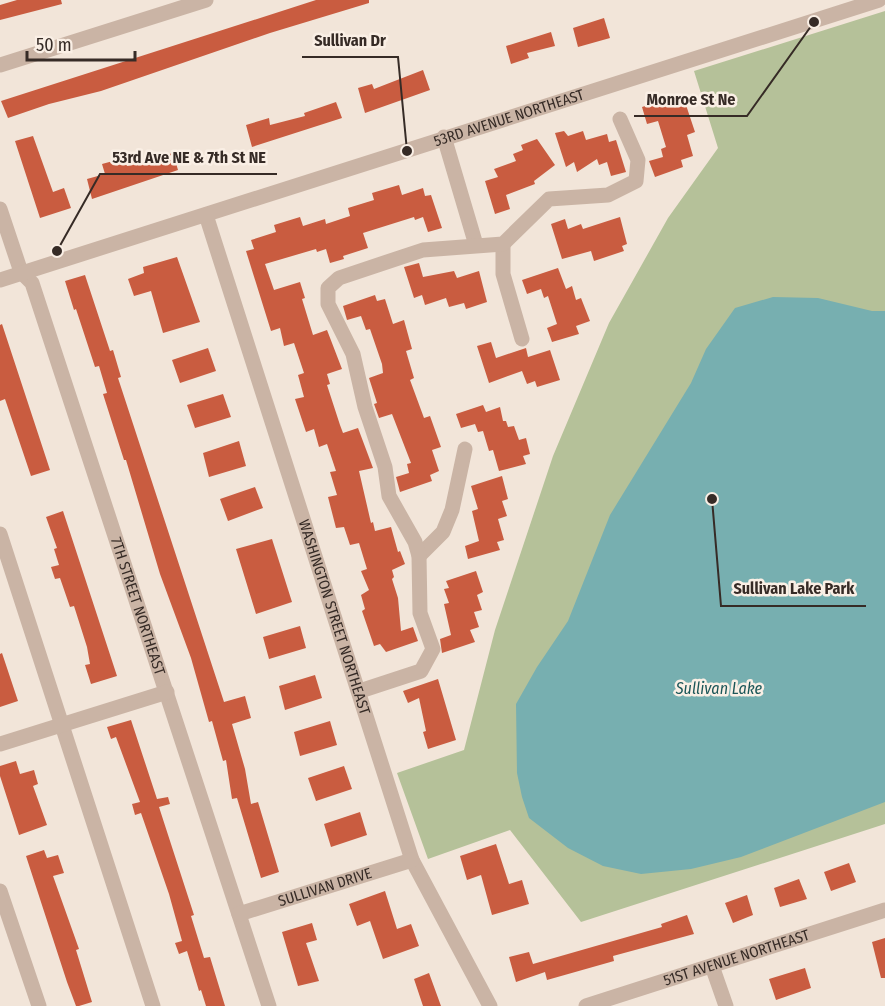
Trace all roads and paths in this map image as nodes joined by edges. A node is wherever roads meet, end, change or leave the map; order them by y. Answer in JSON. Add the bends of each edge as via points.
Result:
{"nodes":[{"id":1,"x":206,"y":0,"type":"edge"},
{"id":2,"x":879,"y":0,"type":"edge"},
{"id":3,"x":863,"y":2,"type":"edge"},
{"id":4,"x":0,"y":65,"type":"edge"},
{"id":5,"x":620,"y":119,"type":"dead end"},
{"id":6,"x":444,"y":137,"type":"junction"},
{"id":7,"x":0,"y":209,"type":"edge"},
{"id":8,"x":206,"y":215,"type":"junction"},
{"id":9,"x":503,"y":244,"type":"junction"},
{"id":10,"x":476,"y":245,"type":"junction"},
{"id":11,"x":21,"y":272,"type":"junction"},
{"id":12,"x":0,"y":280,"type":"edge"},
{"id":13,"x":522,"y":339,"type":"dead end"},
{"id":14,"x":465,"y":449,"type":"dead end"},
{"id":15,"x":0,"y":534,"type":"edge"},
{"id":16,"x":419,"y":556,"type":"junction"},
{"id":17,"x":360,"y":691,"type":"junction"},
{"id":18,"x":167,"y":692,"type":"junction"},
{"id":19,"x":62,"y":725,"type":"junction"},
{"id":20,"x":0,"y":744,"type":"edge"},
{"id":21,"x":412,"y":860,"type":"junction"},
{"id":22,"x":0,"y":891,"type":"edge"},
{"id":23,"x":885,"y":910,"type":"edge"},
{"id":24,"x":239,"y":914,"type":"junction"},
{"id":25,"x":712,"y":966,"type":"junction"},
{"id":26,"x":39,"y":1006,"type":"edge"},
{"id":27,"x":153,"y":1006,"type":"edge"},
{"id":28,"x":269,"y":1006,"type":"edge"},
{"id":29,"x":490,"y":1006,"type":"edge"},
{"id":30,"x":586,"y":1006,"type":"edge"},
{"id":31,"x":726,"y":1006,"type":"edge"}],
"edges":[{"from":1,"to":4,"type":"street"},
{"from":2,"to":3,"type":"street","name":"53RD AVENUE NORTHEAST"},
{"from":3,"to":6,"type":"street","name":"53RD AVENUE NORTHEAST"},
{"from":5,"to":9,"type":"street","via":[[638,160],[636,181],[608,195],[549,199]]},
{"from":6,"to":8,"type":"street","name":"53RD AVENUE NORTHEAST"},
{"from":6,"to":10,"type":"street"},
{"from":7,"to":11,"type":"street","name":"7TH STREET NORTHEAST"},
{"from":8,"to":11,"type":"street","name":"53RD AVENUE NORTHEAST"},
{"from":8,"to":17,"type":"street","name":"WASHINGTON STREET NORTHEAST"},
{"from":9,"to":10,"type":"street"},
{"from":9,"to":13,"type":"street","via":[[503,273]]},
{"from":10,"to":16,"type":"street","via":[[423,250],[339,278],[328,288],[328,304],[353,354],[385,467],[389,496]]},
{"from":11,"to":12,"type":"street","name":"53RD AVENUE NORTHEAST"},
{"from":11,"to":18,"type":"street","name":"7TH STREET NORTHEAST","via":[[32,283]]},
{"from":14,"to":16,"type":"street","via":[[452,510],[443,532]]},
{"from":15,"to":19,"type":"street"},
{"from":16,"to":17,"type":"street","via":[[420,613],[433,649],[421,670]]},
{"from":17,"to":21,"type":"street","name":"WASHINGTON STREET NORTHEAST"},
{"from":18,"to":19,"type":"street"},
{"from":18,"to":24,"type":"street","name":"7TH STREET NORTHEAST"},
{"from":19,"to":20,"type":"street"},
{"from":19,"to":27,"type":"street"},
{"from":21,"to":24,"type":"street","name":"SULLIVAN DRIVE"},
{"from":21,"to":29,"type":"street","name":"WASHINGTON STREET NORTHEAST"},
{"from":22,"to":26,"type":"street"},
{"from":23,"to":25,"type":"street","name":"51ST AVENUE NORTHEAST"},
{"from":24,"to":28,"type":"street","name":"7TH STREET NORTHEAST"},
{"from":25,"to":30,"type":"street","name":"51ST AVENUE NORTHEAST"},
{"from":25,"to":31,"type":"street"}]}
